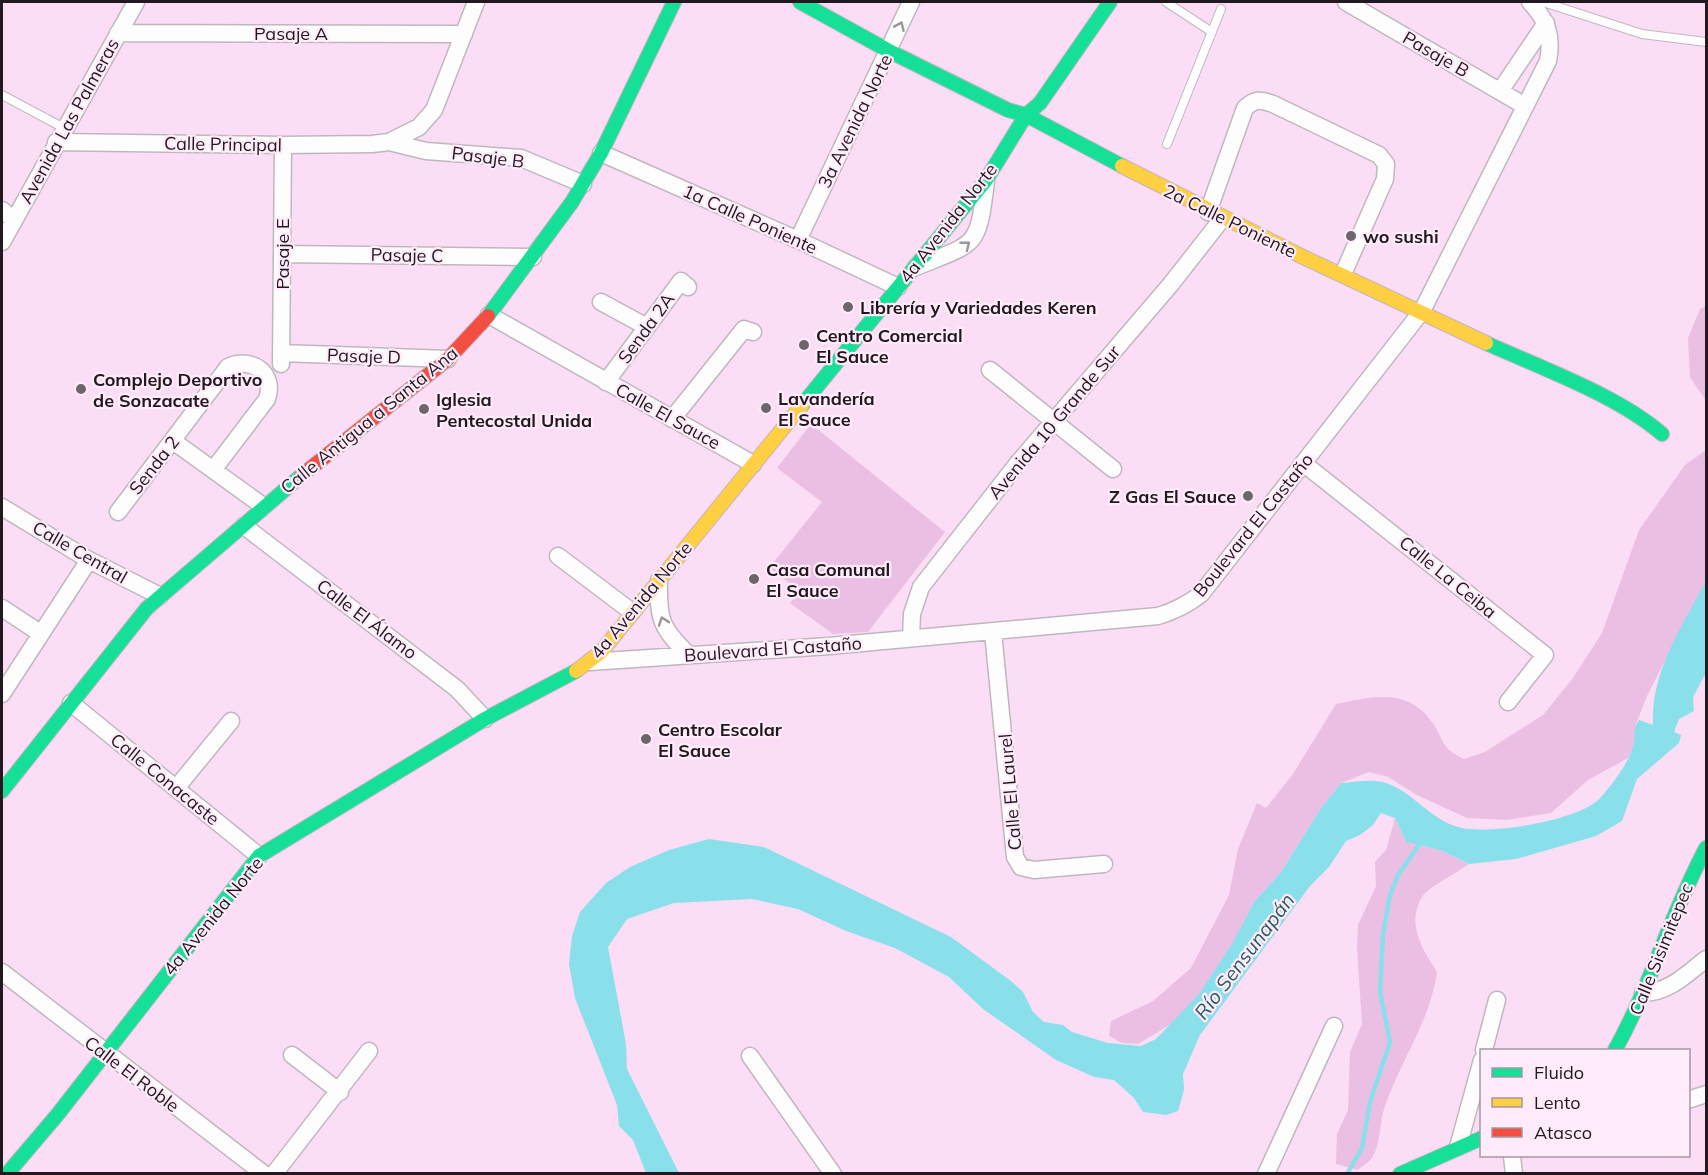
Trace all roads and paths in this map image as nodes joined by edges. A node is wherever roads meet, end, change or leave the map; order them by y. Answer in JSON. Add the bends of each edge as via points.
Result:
{"nodes":[{"id":1,"x":136,"y":2,"type":"edge"},
{"id":2,"x":476,"y":2,"type":"edge"},
{"id":3,"x":674,"y":2,"type":"edge"},
{"id":4,"x":800,"y":2,"type":"edge"},
{"id":5,"x":911,"y":2,"type":"edge"},
{"id":6,"x":1110,"y":2,"type":"edge"},
{"id":7,"x":1166,"y":2,"type":"edge"},
{"id":8,"x":1347,"y":2,"type":"edge"},
{"id":9,"x":1530,"y":2,"type":"edge"},
{"id":10,"x":1221,"y":9,"type":"dead end"},
{"id":11,"x":1544,"y":14,"type":"edge"},
{"id":12,"x":1212,"y":32,"type":"junction"},
{"id":13,"x":118,"y":33,"type":"junction"},
{"id":14,"x":464,"y":34,"type":"junction"},
{"id":15,"x":1707,"y":42,"type":"edge"},
{"id":16,"x":889,"y":51,"type":"junction"},
{"id":17,"x":1500,"y":91,"type":"junction"},
{"id":18,"x":2,"y":95,"type":"edge"},
{"id":19,"x":1526,"y":106,"type":"junction"},
{"id":20,"x":1026,"y":115,"type":"junction"},
{"id":21,"x":60,"y":135,"type":"junction"},
{"id":22,"x":390,"y":142,"type":"junction"},
{"id":23,"x":1167,"y":144,"type":"dead end"},
{"id":24,"x":283,"y":145,"type":"junction"},
{"id":25,"x":601,"y":153,"type":"junction"},
{"id":26,"x":986,"y":180,"type":"junction"},
{"id":27,"x":583,"y":184,"type":"junction"},
{"id":28,"x":8,"y":215,"type":"edge"},
{"id":29,"x":1215,"y":216,"type":"junction"},
{"id":30,"x":798,"y":240,"type":"junction"},
{"id":31,"x":2,"y":242,"type":"edge"},
{"id":32,"x":282,"y":254,"type":"junction"},
{"id":33,"x":533,"y":257,"type":"junction"},
{"id":34,"x":913,"y":269,"type":"junction"},
{"id":35,"x":1343,"y":274,"type":"junction"},
{"id":36,"x":688,"y":287,"type":"dead end"},
{"id":37,"x":898,"y":287,"type":"junction"},
{"id":38,"x":601,"y":302,"type":"dead end"},
{"id":39,"x":1422,"y":311,"type":"junction"},
{"id":40,"x":489,"y":315,"type":"junction"},
{"id":41,"x":647,"y":327,"type":"junction"},
{"id":42,"x":753,"y":332,"type":"dead end"},
{"id":43,"x":281,"y":358,"type":"joint"},
{"id":44,"x":448,"y":359,"type":"junction"},
{"id":45,"x":990,"y":370,"type":"dead end"},
{"id":46,"x":606,"y":382,"type":"junction"},
{"id":47,"x":672,"y":418,"type":"junction"},
{"id":48,"x":1054,"y":421,"type":"junction"},
{"id":49,"x":1662,"y":434,"type":"dead end"},
{"id":50,"x":173,"y":441,"type":"junction"},
{"id":51,"x":1303,"y":463,"type":"junction"},
{"id":52,"x":753,"y":464,"type":"junction"},
{"id":53,"x":1113,"y":469,"type":"dead end"},
{"id":54,"x":213,"y":470,"type":"junction"},
{"id":55,"x":263,"y":506,"type":"junction"},
{"id":56,"x":2,"y":507,"type":"edge"},
{"id":57,"x":118,"y":512,"type":"dead end"},
{"id":58,"x":243,"y":526,"type":"junction"},
{"id":59,"x":558,"y":556,"type":"dead end"},
{"id":60,"x":89,"y":560,"type":"junction"},
{"id":61,"x":659,"y":578,"type":"junction"},
{"id":62,"x":160,"y":596,"type":"junction"},
{"id":63,"x":2,"y":608,"type":"edge"},
{"id":64,"x":632,"y":612,"type":"junction"},
{"id":65,"x":993,"y":632,"type":"junction"},
{"id":66,"x":40,"y":633,"type":"junction"},
{"id":67,"x":911,"y":637,"type":"junction"},
{"id":68,"x":689,"y":655,"type":"junction"},
{"id":69,"x":590,"y":662,"type":"junction"},
{"id":70,"x":2,"y":694,"type":"edge"},
{"id":71,"x":1508,"y":702,"type":"dead end"},
{"id":72,"x":70,"y":703,"type":"junction"},
{"id":73,"x":485,"y":719,"type":"junction"},
{"id":74,"x":231,"y":721,"type":"dead end"},
{"id":75,"x":177,"y":787,"type":"junction"},
{"id":76,"x":2,"y":791,"type":"edge"},
{"id":77,"x":1707,"y":848,"type":"edge"},
{"id":78,"x":259,"y":856,"type":"junction"},
{"id":79,"x":1104,"y":864,"type":"dead end"},
{"id":80,"x":1707,"y":959,"type":"edge"},
{"id":81,"x":2,"y":972,"type":"edge"},
{"id":82,"x":1643,"y":993,"type":"junction"},
{"id":83,"x":1497,"y":1000,"type":"dead end"},
{"id":84,"x":1334,"y":1026,"type":"dead end"},
{"id":85,"x":1484,"y":1049,"type":"edge"},
{"id":86,"x":1616,"y":1049,"type":"edge"},
{"id":87,"x":369,"y":1052,"type":"dead end"},
{"id":88,"x":105,"y":1054,"type":"junction"},
{"id":89,"x":292,"y":1055,"type":"dead end"},
{"id":90,"x":750,"y":1056,"type":"dead end"},
{"id":91,"x":1480,"y":1067,"type":"edge"},
{"id":92,"x":340,"y":1092,"type":"junction"},
{"id":93,"x":1707,"y":1094,"type":"edge"},
{"id":94,"x":1690,"y":1100,"type":"edge"},
{"id":95,"x":1480,"y":1139,"type":"edge"},
{"id":96,"x":1458,"y":1147,"type":"junction"},
{"id":97,"x":1512,"y":1157,"type":"edge"},
{"id":98,"x":7,"y":1173,"type":"edge"},
{"id":99,"x":264,"y":1173,"type":"edge"},
{"id":100,"x":274,"y":1173,"type":"edge"},
{"id":101,"x":834,"y":1173,"type":"edge"},
{"id":102,"x":1266,"y":1173,"type":"edge"},
{"id":103,"x":1401,"y":1173,"type":"edge"},
{"id":104,"x":1514,"y":1173,"type":"edge"}],
"edges":[{"from":1,"to":13,"type":"street","name":"Avenida Las Palmeras"},
{"from":2,"to":14,"type":"street"},
{"from":3,"to":25,"type":"street","name":"Calle Antigua a Santa Ana"},
{"from":4,"to":16,"type":"street","name":"2a Calle Poniente"},
{"from":16,"to":5,"type":"street","name":"3a Avenida Norte","one_way":true},
{"from":6,"to":20,"type":"street","name":"4a Avenida Norte","via":[[1040,103]]},
{"from":7,"to":12,"type":"lane"},
{"from":8,"to":17,"type":"street","name":"Pasaje B"},
{"from":9,"to":11,"type":"street"},
{"from":10,"to":12,"type":"lane"},
{"from":11,"to":15,"type":"lane","via":[[1642,34]]},
{"from":11,"to":17,"type":"street"},
{"from":11,"to":19,"type":"street","name":"Boulevard El Castaño","via":[[1552,44]]},
{"from":12,"to":23,"type":"lane"},
{"from":13,"to":14,"type":"street","name":"Pasaje A"},
{"from":13,"to":21,"type":"street","name":"Avenida Las Palmeras"},
{"from":14,"to":22,"type":"street","via":[[430,116],[419,128]]},
{"from":16,"to":20,"type":"street","name":"2a Calle Poniente","via":[[1008,110]]},
{"from":16,"to":30,"type":"street","name":"3a Avenida Norte"},
{"from":17,"to":19,"type":"street","name":"Pasaje B"},
{"from":18,"to":21,"type":"lane"},
{"from":19,"to":39,"type":"street","name":"Boulevard El Castaño"},
{"from":20,"to":26,"type":"street","name":"4a Avenida Norte"},
{"from":20,"to":29,"type":"street","name":"2a Calle Poniente"},
{"from":21,"to":24,"type":"street","name":"Calle Principal"},
{"from":21,"to":28,"type":"street","name":"Avenida Las Palmeras"},
{"from":22,"to":24,"type":"street","name":"Calle Principal"},
{"from":22,"to":27,"type":"street","name":"Pasaje B","via":[[426,151],[521,158]]},
{"from":24,"to":32,"type":"street","name":"Pasaje E"},
{"from":25,"to":27,"type":"street","name":"Calle Antigua a Santa Ana"},
{"from":25,"to":30,"type":"street","name":"1a Calle Poniente"},
{"from":26,"to":34,"type":"street","name":"4a Avenida Norte"},
{"from":34,"to":26,"type":"street","one_way":true,"via":[[972,241],[979,228]]},
{"from":27,"to":33,"type":"street","name":"Calle Antigua a Santa Ana"},
{"from":28,"to":31,"type":"street","name":"Avenida Las Palmeras"},
{"from":29,"to":35,"type":"street","name":"2a Calle Poniente"},
{"from":29,"to":35,"type":"street","via":[[1245,108],[1253,100],[1272,104],[1379,155],[1386,164],[1385,179]]},
{"from":29,"to":48,"type":"street","name":"Avenida 10 Grande Sur"},
{"from":30,"to":37,"type":"street","name":"1a Calle Poniente"},
{"from":32,"to":33,"type":"street","name":"Pasaje C"},
{"from":32,"to":43,"type":"street","name":"Pasaje E"},
{"from":33,"to":40,"type":"street","name":"Calle Antigua a Santa Ana"},
{"from":34,"to":37,"type":"street","name":"4a Avenida Norte"},
{"from":35,"to":39,"type":"street","name":"2a Calle Poniente"},
{"from":36,"to":41,"type":"street","name":"Senda 2A","via":[[681,281]]},
{"from":37,"to":52,"type":"street","name":"4a Avenida Norte"},
{"from":38,"to":41,"type":"street"},
{"from":39,"to":49,"type":"street","name":"2a Calle Poniente","via":[[1586,389],[1647,421]]},
{"from":39,"to":51,"type":"street","name":"Boulevard El Castaño"},
{"from":40,"to":44,"type":"street","name":"Calle Antigua a Santa Ana"},
{"from":40,"to":46,"type":"street","name":"Calle El Sauce"},
{"from":41,"to":46,"type":"street","name":"Senda 2A"},
{"from":42,"to":47,"type":"street","via":[[744,329]]},
{"from":43,"to":44,"type":"street","name":"Pasaje D"},
{"from":44,"to":55,"type":"street","name":"Calle Antigua a Santa Ana"},
{"from":45,"to":48,"type":"street"},
{"from":46,"to":47,"type":"street","name":"Calle El Sauce"},
{"from":47,"to":52,"type":"street","name":"Calle El Sauce"},
{"from":48,"to":53,"type":"street"},
{"from":48,"to":67,"type":"street","name":"Avenida 10 Grande Sur","via":[[921,588],[912,614]]},
{"from":50,"to":54,"type":"street"},
{"from":50,"to":54,"type":"street","name":"Senda 2","via":[[228,367],[238,362],[268,376],[271,387],[267,399]]},
{"from":50,"to":57,"type":"street","name":"Senda 2"},
{"from":51,"to":65,"type":"street","name":"Boulevard El Castaño","via":[[1201,594],[1175,611],[1158,616]]},
{"from":51,"to":71,"type":"street","name":"Calle La Ceiba","via":[[1545,656]]},
{"from":52,"to":61,"type":"street","name":"4a Avenida Norte"},
{"from":54,"to":55,"type":"street"},
{"from":55,"to":58,"type":"street","name":"Calle Antigua a Santa Ana"},
{"from":56,"to":60,"type":"street","name":"Calle Central"},
{"from":58,"to":62,"type":"street","name":"Calle Antigua a Santa Ana"},
{"from":58,"to":73,"type":"street","name":"Calle El Álamo","via":[[457,689]]},
{"from":59,"to":64,"type":"street"},
{"from":60,"to":62,"type":"street","name":"Calle Central"},
{"from":60,"to":66,"type":"street"},
{"from":61,"to":64,"type":"street","name":"4a Avenida Norte"},
{"from":68,"to":61,"type":"street","one_way":true,"via":[[661,622]]},
{"from":62,"to":72,"type":"street","name":"Calle Antigua a Santa Ana"},
{"from":63,"to":66,"type":"street"},
{"from":64,"to":69,"type":"street","name":"4a Avenida Norte"},
{"from":65,"to":67,"type":"street","name":"Boulevard El Castaño"},
{"from":65,"to":79,"type":"street","name":"Calle El Laurel","via":[[1015,857],[1021,867],[1034,870]]},
{"from":66,"to":70,"type":"street"},
{"from":67,"to":68,"type":"street","name":"Boulevard El Castaño"},
{"from":68,"to":69,"type":"street","name":"Boulevard El Castaño"},
{"from":69,"to":73,"type":"street","name":"4a Avenida Norte"},
{"from":72,"to":75,"type":"street","name":"Calle Conacaste"},
{"from":72,"to":76,"type":"street","name":"Calle Antigua a Santa Ana"},
{"from":73,"to":78,"type":"street","name":"4a Avenida Norte"},
{"from":74,"to":75,"type":"street"},
{"from":75,"to":78,"type":"street","name":"Calle Conacaste"},
{"from":77,"to":82,"type":"street","name":"Calle Sisimitepec","via":[[1680,898]]},
{"from":78,"to":88,"type":"street","name":"4a Avenida Norte"},
{"from":80,"to":82,"type":"street","via":[[1669,987]]},
{"from":81,"to":88,"type":"street","name":"Calle El Roble"},
{"from":82,"to":86,"type":"street","name":"Calle Sisimitepec"},
{"from":83,"to":85,"type":"street"},
{"from":84,"to":102,"type":"street"},
{"from":87,"to":92,"type":"street"},
{"from":88,"to":98,"type":"street","name":"4a Avenida Norte"},
{"from":88,"to":99,"type":"street","name":"Calle El Roble"},
{"from":89,"to":92,"type":"street"},
{"from":90,"to":101,"type":"street"},
{"from":91,"to":96,"type":"street"},
{"from":92,"to":100,"type":"street"},
{"from":93,"to":94,"type":"street"},
{"from":95,"to":96,"type":"street"},
{"from":96,"to":103,"type":"street"},
{"from":97,"to":104,"type":"street"}]}
